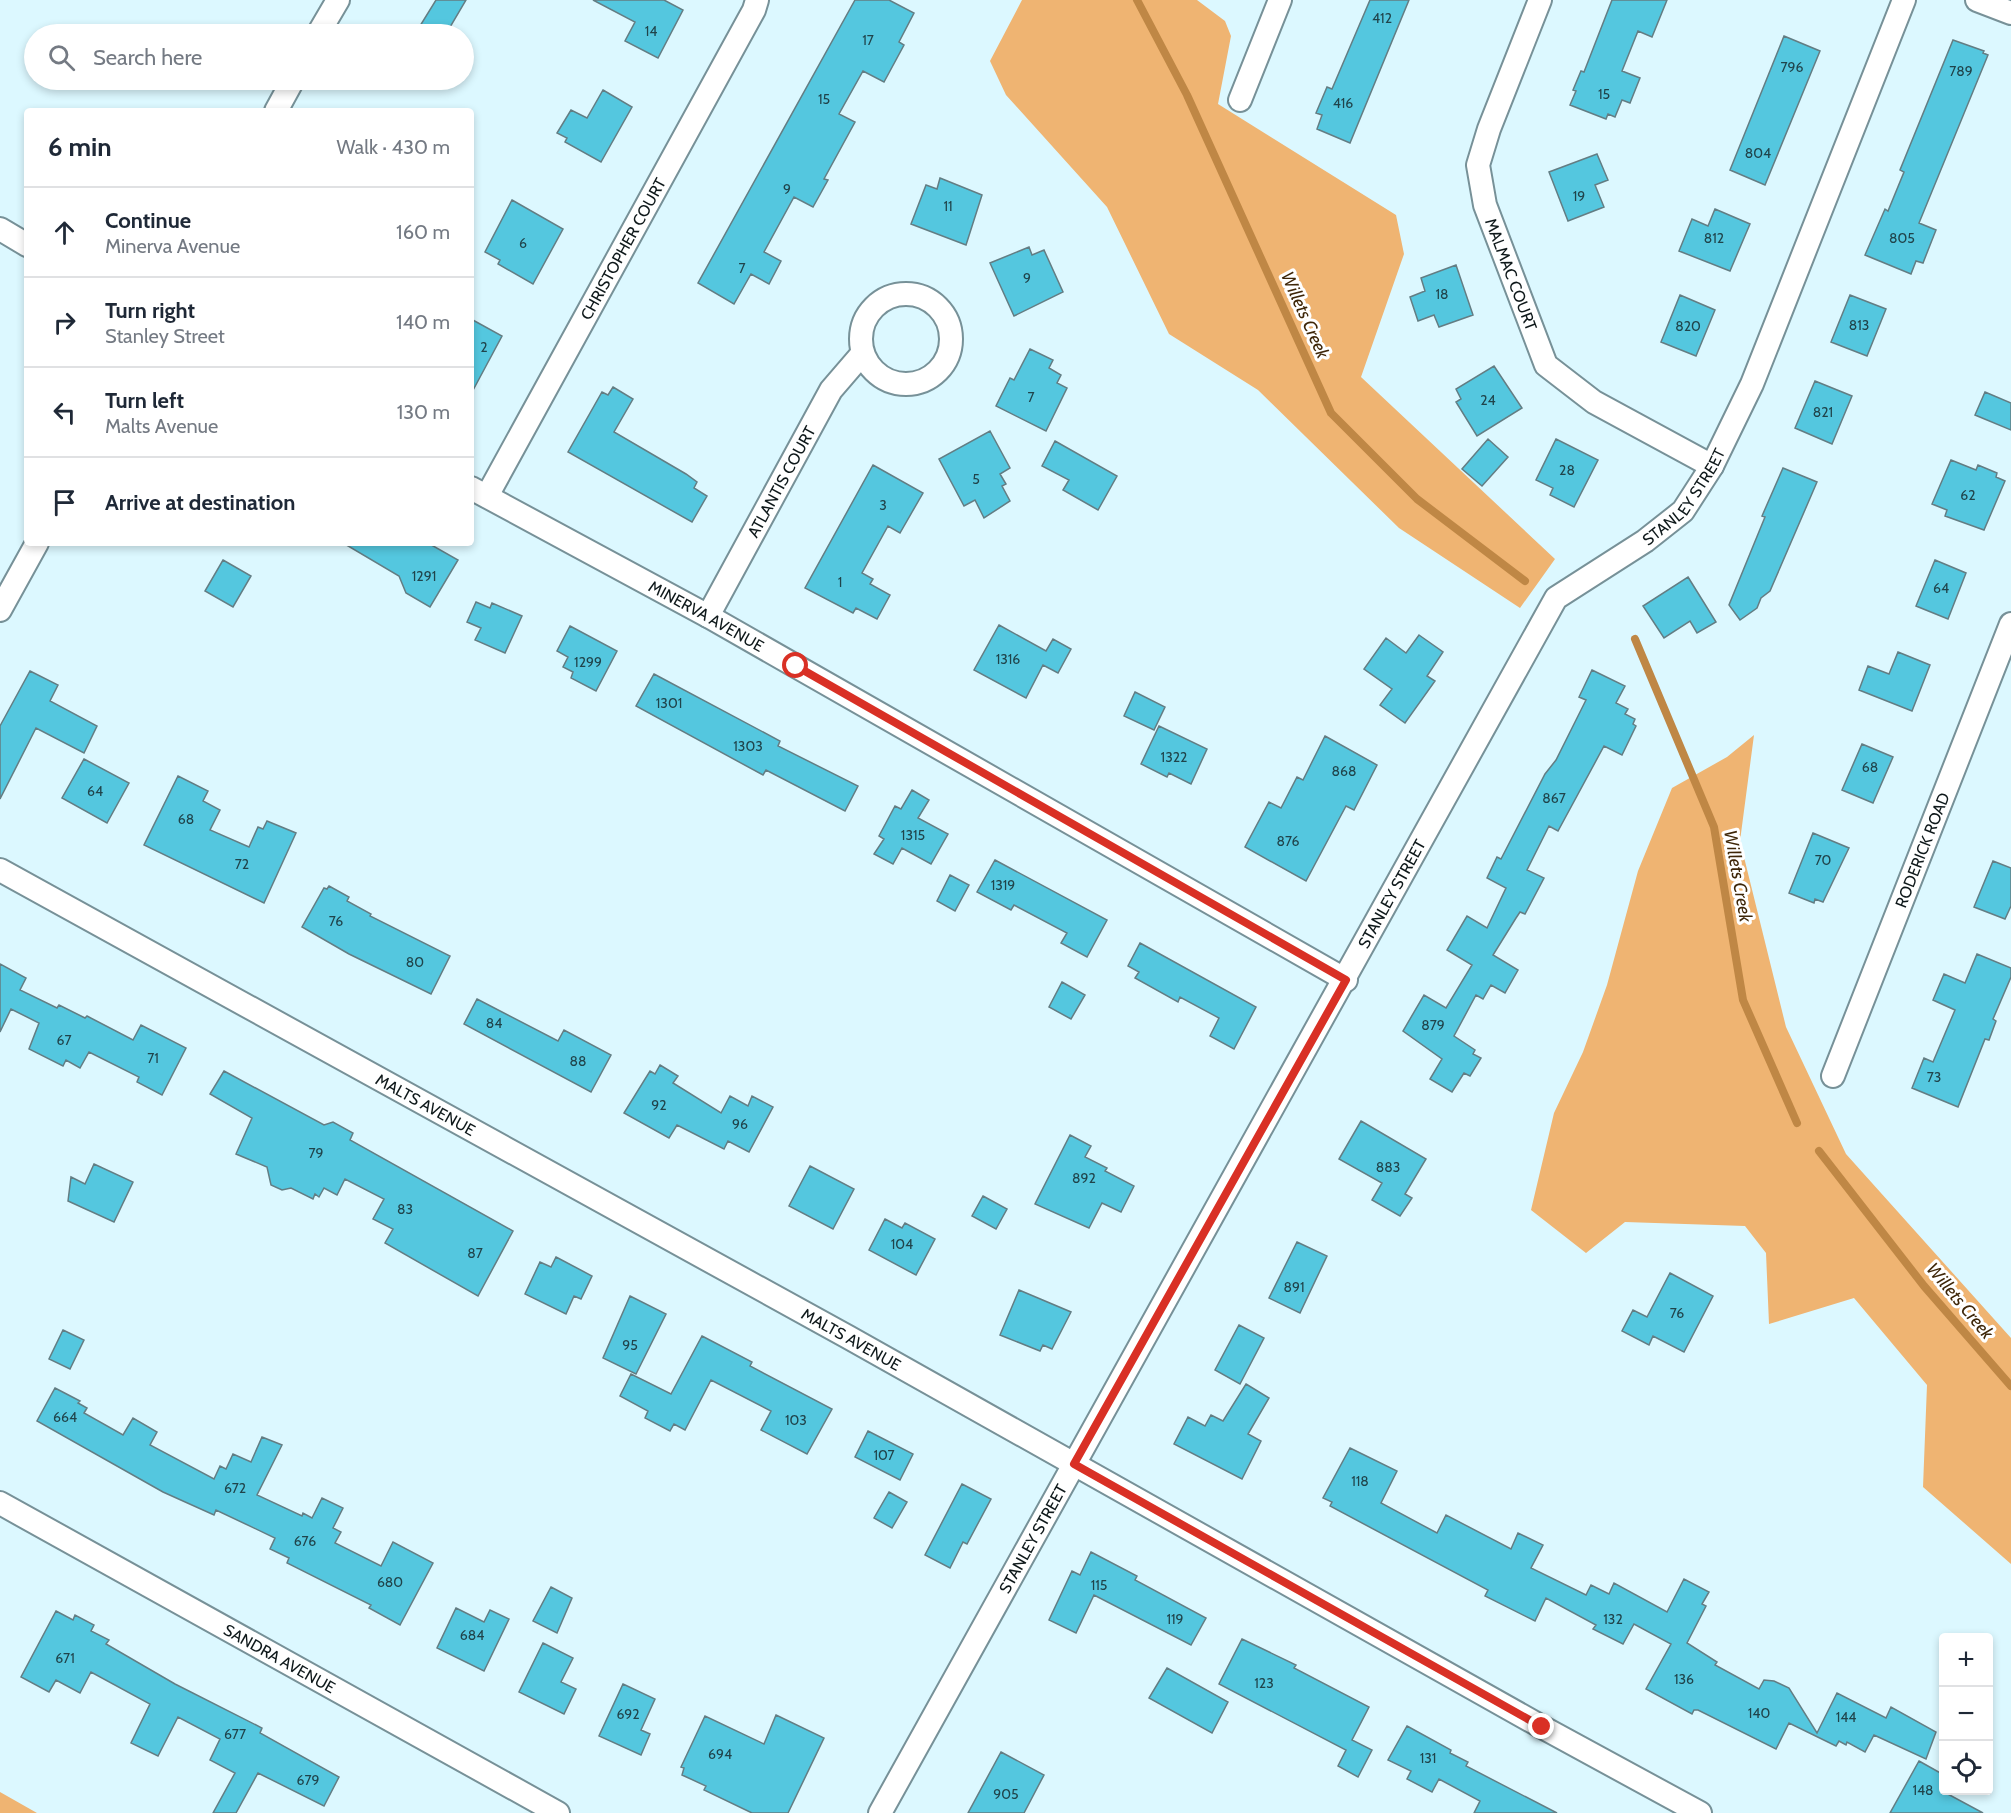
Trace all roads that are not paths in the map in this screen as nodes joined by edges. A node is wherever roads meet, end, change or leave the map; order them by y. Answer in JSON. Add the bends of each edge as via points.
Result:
{"nodes":[{"id":1,"x":338,"y":0,"type":"edge"},
{"id":2,"x":757,"y":0,"type":"edge"},
{"id":3,"x":1280,"y":0,"type":"edge"},
{"id":4,"x":1540,"y":0,"type":"edge"},
{"id":5,"x":1904,"y":0,"type":"edge"},
{"id":6,"x":1977,"y":0,"type":"edge"},
{"id":7,"x":2011,"y":13,"type":"edge"},
{"id":8,"x":324,"y":24,"type":"edge"},
{"id":9,"x":288,"y":90,"type":"edge"},
{"id":10,"x":1240,"y":100,"type":"dead end"},
{"id":11,"x":278,"y":108,"type":"edge"},
{"id":12,"x":0,"y":230,"type":"edge"},
{"id":13,"x":24,"y":243,"type":"edge"},
{"id":14,"x":862,"y":354,"type":"junction"},
{"id":15,"x":1712,"y":466,"type":"junction"},
{"id":16,"x":479,"y":492,"type":"edge"},
{"id":17,"x":35,"y":546,"type":"edge"},
{"id":18,"x":0,"y":610,"type":"edge"},
{"id":19,"x":708,"y":616,"type":"junction"},
{"id":20,"x":2011,"y":624,"type":"edge"},
{"id":21,"x":0,"y":870,"type":"edge"},
{"id":22,"x":1346,"y":980,"type":"junction"},
{"id":23,"x":1833,"y":1076,"type":"dead end"},
{"id":24,"x":1074,"y":1464,"type":"junction"},
{"id":25,"x":0,"y":1503,"type":"edge"},
{"id":26,"x":558,"y":1813,"type":"edge"},
{"id":27,"x":880,"y":1813,"type":"edge"},
{"id":28,"x":1700,"y":1813,"type":"edge"}],
"edges":[{"from":1,"to":8,"type":"street"},
{"from":2,"to":16,"type":"street","name":"CHRISTOPHER COURT"},
{"from":3,"to":10,"type":"street"},
{"from":4,"to":15,"type":"street","name":"MALMAC COURT","via":[[1478,165],[1485,205],[1546,365],[1594,402]]},
{"from":5,"to":15,"type":"street","name":"STANLEY STREET","via":[[1752,384]]},
{"from":6,"to":7,"type":"street"},
{"from":9,"to":11,"type":"street"},
{"from":12,"to":13,"type":"street"},
{"from":14,"to":14,"type":"street","via":[[871,369],[886,380],[903,385],[921,382],[947,358],[949,323],[940,308],[925,297],[908,292],[890,295],[875,304],[864,319],[860,336]]},
{"from":14,"to":19,"type":"street","name":"ATLANTIS COURT","via":[[831,390]]},
{"from":15,"to":22,"type":"street","name":"STANLEY STREET","via":[[1683,511],[1645,541],[1556,598]]},
{"from":16,"to":19,"type":"street","name":"MINERVA AVENUE"},
{"from":17,"to":18,"type":"street"},
{"from":19,"to":22,"type":"street","name":"MINERVA AVENUE"},
{"from":20,"to":23,"type":"street","name":"RODERICK ROAD"},
{"from":21,"to":24,"type":"street","name":"MALTS AVENUE"},
{"from":22,"to":24,"type":"street","name":"STANLEY STREET"},
{"from":24,"to":27,"type":"street","name":"STANLEY STREET"},
{"from":24,"to":28,"type":"street","name":"MALTS AVENUE"},
{"from":25,"to":26,"type":"street","name":"SANDRA AVENUE"}]}
